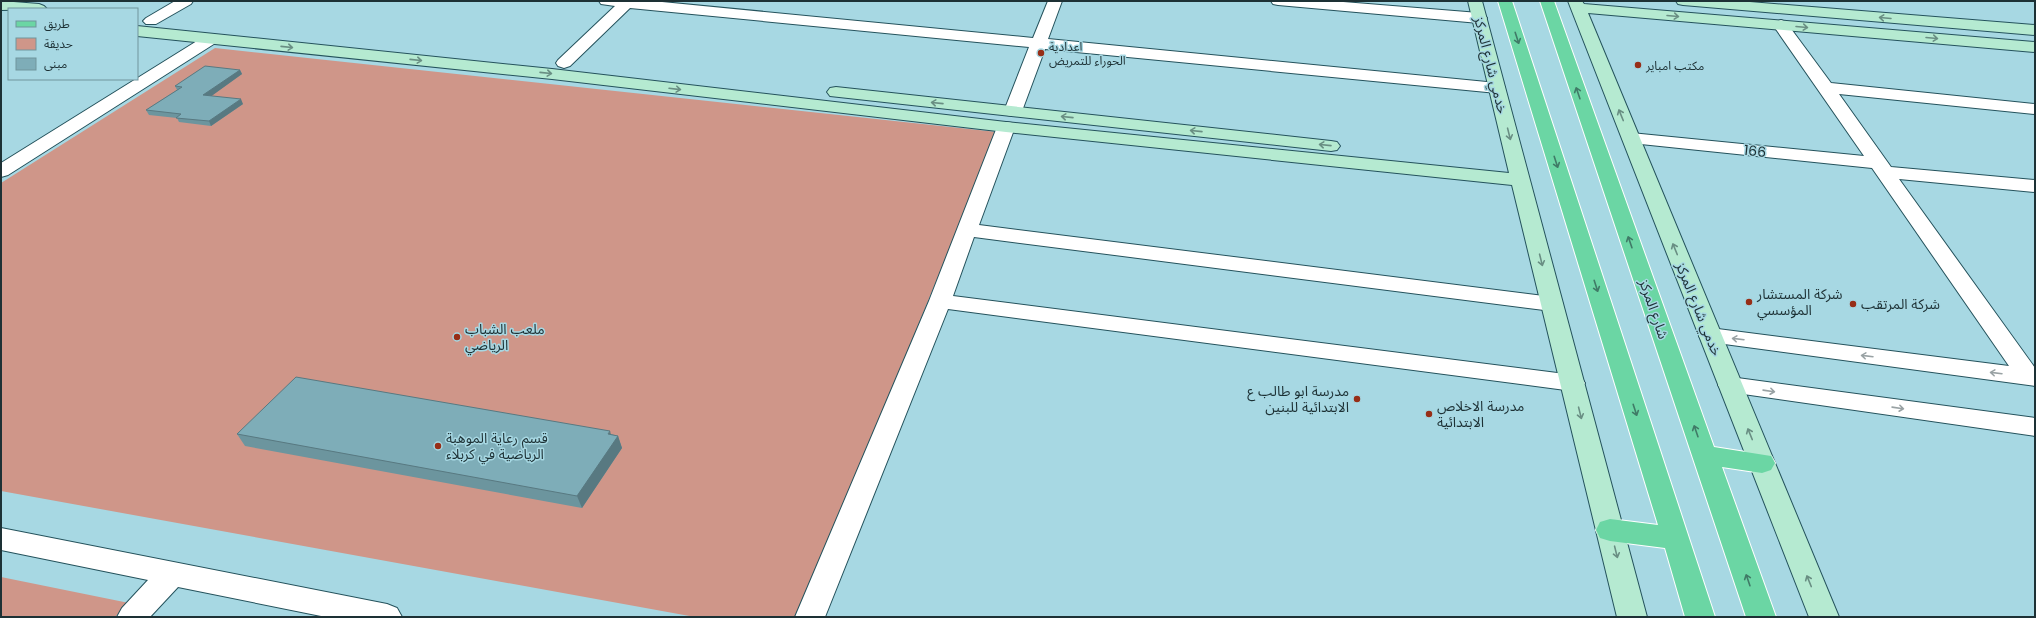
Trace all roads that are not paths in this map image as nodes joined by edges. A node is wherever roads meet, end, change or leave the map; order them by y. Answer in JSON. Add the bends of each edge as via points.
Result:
{"nodes":[{"id":1,"x":186,"y":1,"type":"edge"},
{"id":2,"x":606,"y":1,"type":"edge"},
{"id":3,"x":1055,"y":1,"type":"edge"},
{"id":4,"x":1278,"y":1,"type":"edge"},
{"id":5,"x":1505,"y":1,"type":"edge"},
{"id":6,"x":1547,"y":1,"type":"edge"},
{"id":7,"x":1619,"y":1,"type":"edge"},
{"id":8,"x":1683,"y":1,"type":"edge"},
{"id":9,"x":627,"y":2,"type":"edge"},
{"id":10,"x":1,"y":5,"type":"edge"},
{"id":11,"x":1577,"y":5,"type":"edge"},
{"id":12,"x":30,"y":8,"type":"edge"},
{"id":13,"x":1477,"y":10,"type":"edge"},
{"id":14,"x":1646,"y":14,"type":"junction"},
{"id":15,"x":144,"y":20,"type":"edge"},
{"id":16,"x":1966,"y":25,"type":"junction"},
{"id":17,"x":1781,"y":26,"type":"junction"},
{"id":18,"x":2029,"y":30,"type":"edge"},
{"id":19,"x":138,"y":31,"type":"edge"},
{"id":20,"x":211,"y":39,"type":"junction"},
{"id":21,"x":363,"y":43,"type":"junction"},
{"id":22,"x":1039,"y":43,"type":"junction"},
{"id":23,"x":1983,"y":43,"type":"junction"},
{"id":24,"x":2035,"y":46,"type":"edge"},
{"id":25,"x":349,"y":53,"type":"junction"},
{"id":26,"x":564,"y":63,"type":"junction"},
{"id":27,"x":1497,"y":88,"type":"junction"},
{"id":28,"x":1825,"y":88,"type":"junction"},
{"id":29,"x":2035,"y":109,"type":"edge"},
{"id":30,"x":1009,"y":119,"type":"junction"},
{"id":31,"x":1631,"y":138,"type":"junction"},
{"id":32,"x":1881,"y":167,"type":"junction"},
{"id":33,"x":1,"y":171,"type":"edge"},
{"id":34,"x":1519,"y":173,"type":"junction"},
{"id":35,"x":2035,"y":186,"type":"edge"},
{"id":36,"x":967,"y":230,"type":"junction"},
{"id":37,"x":940,"y":301,"type":"junction"},
{"id":38,"x":1552,"y":304,"type":"junction"},
{"id":39,"x":1710,"y":336,"type":"junction"},
{"id":40,"x":2032,"y":377,"type":"edge"},
{"id":41,"x":1572,"y":383,"type":"junction"},
{"id":42,"x":1730,"y":386,"type":"junction"},
{"id":43,"x":2035,"y":427,"type":"edge"},
{"id":44,"x":1704,"y":455,"type":"junction"},
{"id":45,"x":1762,"y":463,"type":"junction"},
{"id":46,"x":1610,"y":530,"type":"junction"},
{"id":47,"x":1,"y":539,"type":"edge"},
{"id":48,"x":1676,"y":539,"type":"junction"},
{"id":49,"x":172,"y":574,"type":"junction"},
{"id":50,"x":132,"y":617,"type":"edge"},
{"id":51,"x":387,"y":617,"type":"edge"},
{"id":52,"x":810,"y":617,"type":"edge"},
{"id":53,"x":1632,"y":617,"type":"edge"},
{"id":54,"x":1700,"y":617,"type":"edge"},
{"id":55,"x":1761,"y":617,"type":"edge"},
{"id":56,"x":1824,"y":617,"type":"edge"}],
"edges":[{"from":1,"to":15,"type":"street"},
{"from":2,"to":9,"type":"street"},
{"from":3,"to":22,"type":"street"},
{"from":4,"to":13,"type":"street"},
{"from":5,"to":48,"type":"main road","one_way":true},
{"from":44,"to":6,"type":"main road","name":"شارع المركز","one_way":true},
{"from":7,"to":14,"type":"street","via":[[1623,8]]},
{"from":16,"to":8,"type":"street","one_way":true},
{"from":9,"to":22,"type":"street"},
{"from":9,"to":26,"type":"street"},
{"from":10,"to":12,"type":"street"},
{"from":11,"to":14,"type":"street"},
{"from":31,"to":11,"type":"street","name":"خدمي شارع المركز","one_way":true},
{"from":13,"to":27,"type":"street","name":"خدمي شارع المركز"},
{"from":14,"to":17,"type":"street","one_way":true},
{"from":15,"to":21,"type":"street"},
{"from":16,"to":18,"type":"street"},
{"from":16,"to":23,"type":"street","via":[[1982,28],[1996,36],[1996,40]]},
{"from":17,"to":23,"type":"street","one_way":true},
{"from":17,"to":28,"type":"street"},
{"from":18,"to":24,"type":"street","via":[[2016,31],[2013,34]]},
{"from":19,"to":20,"type":"street"},
{"from":20,"to":25,"type":"street","one_way":true},
{"from":20,"to":33,"type":"street"},
{"from":21,"to":25,"type":"street"},
{"from":21,"to":26,"type":"street"},
{"from":22,"to":27,"type":"street"},
{"from":22,"to":30,"type":"street"},
{"from":23,"to":24,"type":"street"},
{"from":25,"to":30,"type":"street","one_way":true},
{"from":30,"to":26,"type":"street","one_way":true},
{"from":27,"to":34,"type":"street","name":"خدمي شارع المركز","one_way":true},
{"from":28,"to":29,"type":"street"},
{"from":28,"to":32,"type":"street"},
{"from":30,"to":34,"type":"street"},
{"from":30,"to":36,"type":"street"},
{"from":31,"to":32,"type":"street","name":"166"},
{"from":39,"to":31,"type":"street","name":"خدمي شارع المركز","one_way":true},
{"from":32,"to":35,"type":"street","name":"166"},
{"from":32,"to":40,"type":"street"},
{"from":34,"to":38,"type":"street","name":"خدمي شارع المركز","one_way":true},
{"from":36,"to":37,"type":"street"},
{"from":36,"to":38,"type":"street"},
{"from":37,"to":41,"type":"street"},
{"from":37,"to":52,"type":"street"},
{"from":38,"to":41,"type":"street","name":"خدمي شارع المركز"},
{"from":40,"to":39,"type":"street","one_way":true},
{"from":39,"to":42,"type":"street","name":"خدمي شارع المركز"},
{"from":41,"to":46,"type":"street","name":"خدمي شارع المركز","one_way":true},
{"from":42,"to":43,"type":"street","one_way":true},
{"from":45,"to":42,"type":"street","name":"خدمي شارع المركز","one_way":true},
{"from":44,"to":45,"type":"main road"},
{"from":55,"to":44,"type":"main road","name":"شارع المركز","one_way":true},
{"from":56,"to":45,"type":"street","name":"خدمي شارع المركز","one_way":true},
{"from":46,"to":48,"type":"main road"},
{"from":46,"to":53,"type":"street","name":"خدمي شارع المركز","one_way":true},
{"from":47,"to":49,"type":"street"},
{"from":48,"to":54,"type":"main road"},
{"from":49,"to":50,"type":"street"},
{"from":49,"to":51,"type":"street"}]}
